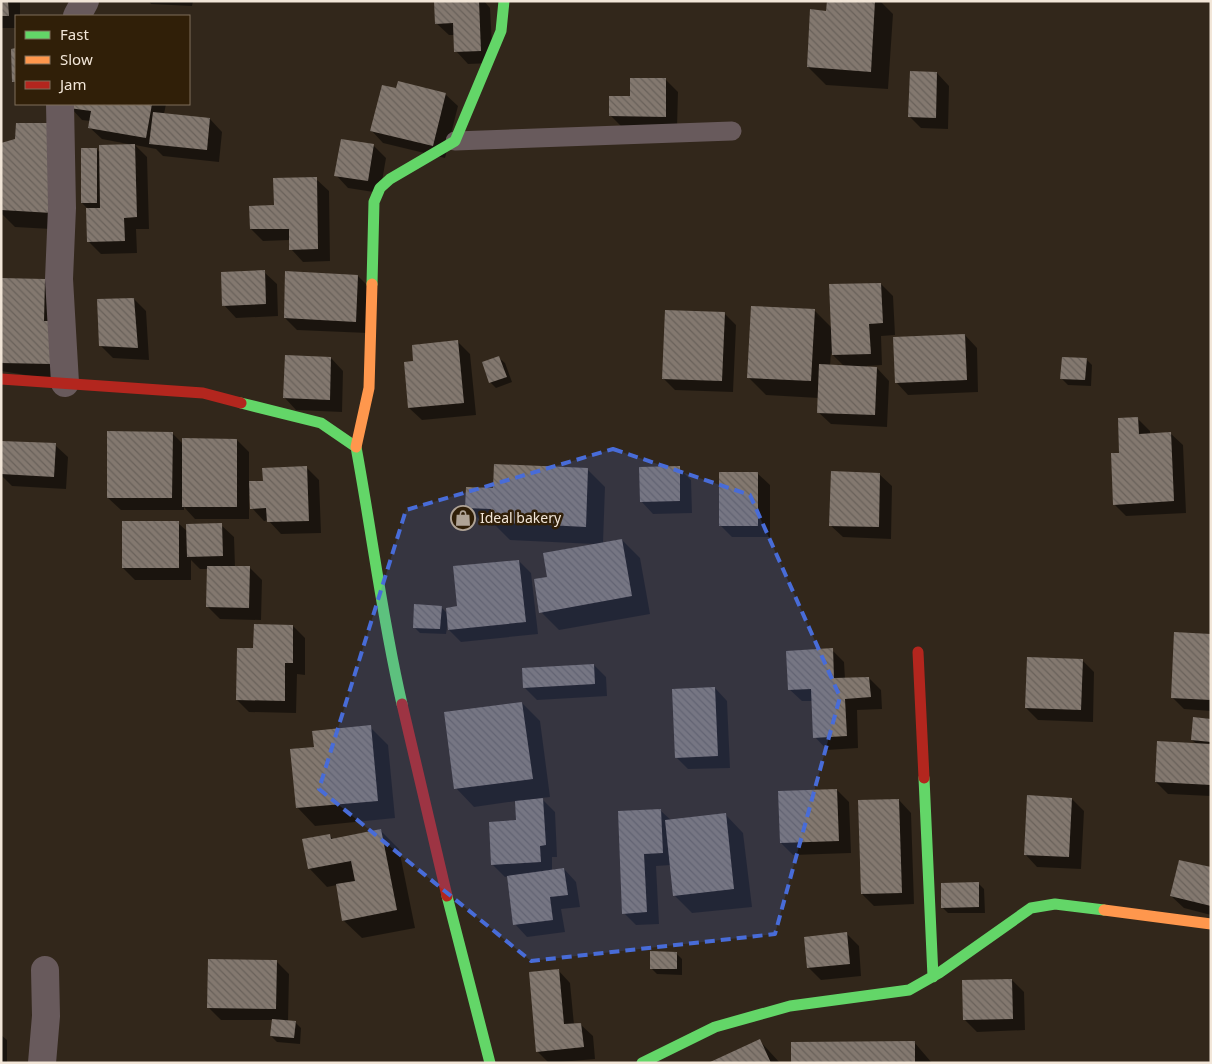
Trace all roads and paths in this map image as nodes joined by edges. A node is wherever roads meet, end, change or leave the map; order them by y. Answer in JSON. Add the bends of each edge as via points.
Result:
{"nodes":[{"id":1,"x":85,"y":1,"type":"edge"},
{"id":2,"x":504,"y":1,"type":"edge"},
{"id":3,"x":78,"y":15,"type":"edge"},
{"id":4,"x":60,"y":105,"type":"edge"},
{"id":5,"x":732,"y":131,"type":"dead end"},
{"id":6,"x":455,"y":141,"type":"junction"},
{"id":7,"x":1,"y":379,"type":"edge"},
{"id":8,"x":65,"y":383,"type":"junction"},
{"id":9,"x":356,"y":447,"type":"junction"},
{"id":10,"x":918,"y":652,"type":"dead end"},
{"id":11,"x":1211,"y":924,"type":"edge"},
{"id":12,"x":45,"y":970,"type":"dead end"},
{"id":13,"x":933,"y":977,"type":"junction"},
{"id":14,"x":42,"y":1063,"type":"edge"},
{"id":15,"x":490,"y":1063,"type":"edge"},
{"id":16,"x":642,"y":1063,"type":"edge"}],
"edges":[{"from":1,"to":3,"type":"street"},
{"from":2,"to":6,"type":"street","via":[[501,31]]},
{"from":4,"to":8,"type":"street","via":[[62,208],[59,279]]},
{"from":5,"to":6,"type":"lane"},
{"from":6,"to":9,"type":"street","via":[[390,179],[380,188],[374,202],[369,388]]},
{"from":7,"to":8,"type":"street"},
{"from":8,"to":9,"type":"street","via":[[203,393],[322,422]]},
{"from":9,"to":15,"type":"street","via":[[386,638],[442,879]]},
{"from":10,"to":13,"type":"street","via":[[924,716]]},
{"from":11,"to":13,"type":"street","via":[[1072,906],[1041,906],[1031,908]]},
{"from":12,"to":14,"type":"street"},
{"from":13,"to":16,"type":"street","via":[[909,990],[790,1006],[715,1027]]}]}
